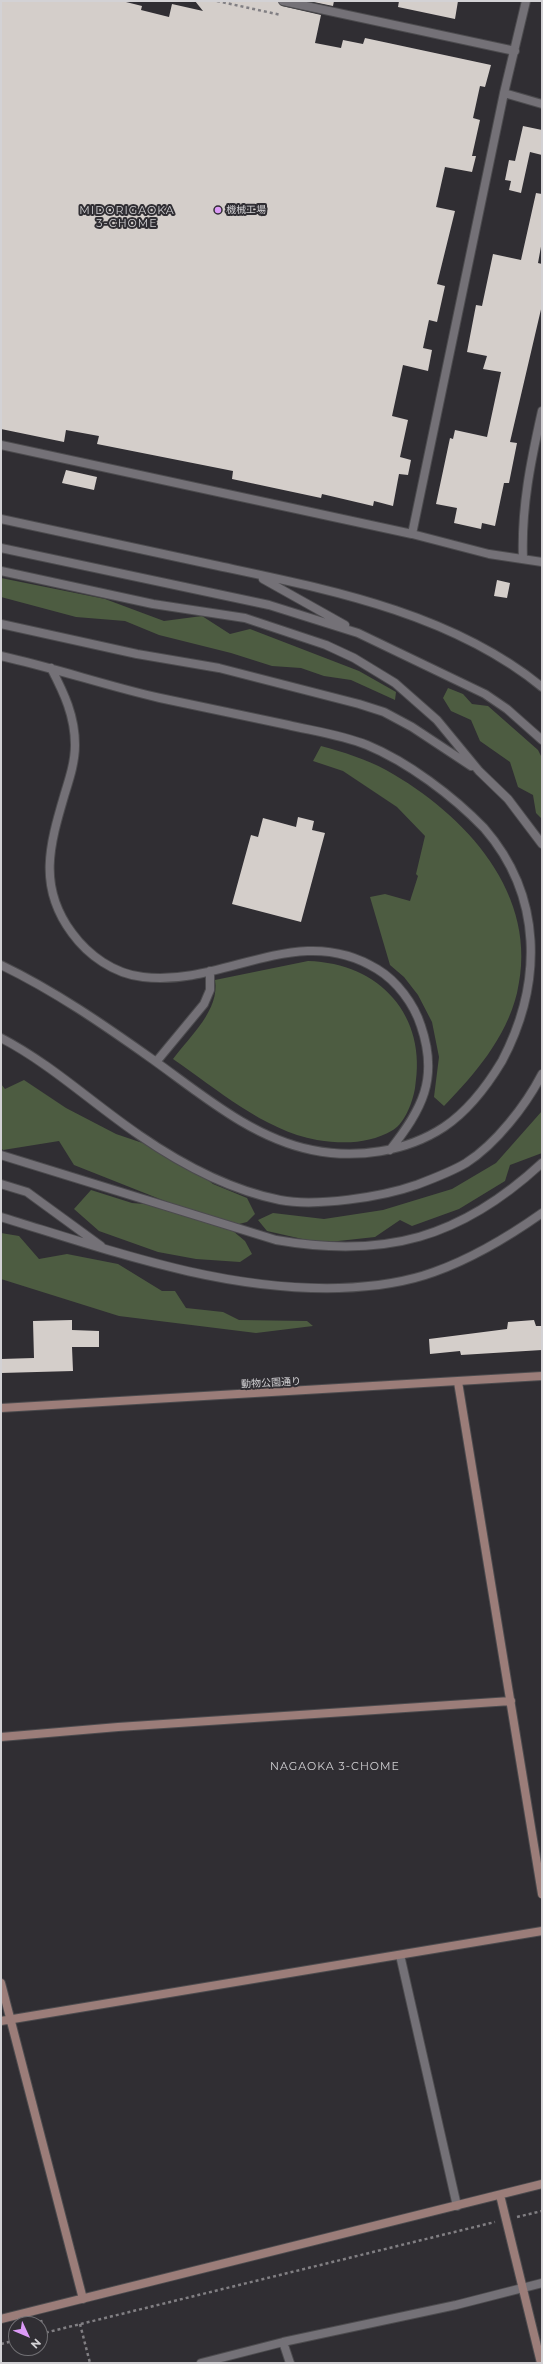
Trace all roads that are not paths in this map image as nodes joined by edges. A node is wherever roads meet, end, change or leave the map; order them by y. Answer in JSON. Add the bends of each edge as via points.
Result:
{"nodes":[{"id":1,"x":283,"y":1,"type":"edge"},
{"id":2,"x":526,"y":1,"type":"edge"},
{"id":3,"x":515,"y":51,"type":"junction"},
{"id":4,"x":504,"y":93,"type":"junction"},
{"id":5,"x":542,"y":104,"type":"edge"},
{"id":6,"x":542,"y":411,"type":"edge"},
{"id":7,"x":1,"y":445,"type":"edge"},
{"id":8,"x":1,"y":518,"type":"edge"},
{"id":9,"x":412,"y":534,"type":"junction"},
{"id":10,"x":1,"y":548,"type":"edge"},
{"id":11,"x":523,"y":558,"type":"junction"},
{"id":12,"x":542,"y":562,"type":"edge"},
{"id":13,"x":1,"y":571,"type":"edge"},
{"id":14,"x":254,"y":573,"type":"junction"},
{"id":15,"x":1,"y":624,"type":"edge"},
{"id":16,"x":358,"y":632,"type":"junction"},
{"id":17,"x":1,"y":656,"type":"edge"},
{"id":18,"x":51,"y":668,"type":"junction"},
{"id":19,"x":542,"y":687,"type":"edge"},
{"id":20,"x":542,"y":740,"type":"edge"},
{"id":21,"x":479,"y":771,"type":"junction"},
{"id":22,"x":542,"y":844,"type":"edge"},
{"id":23,"x":1,"y":965,"type":"edge"},
{"id":24,"x":210,"y":971,"type":"junction"},
{"id":25,"x":1,"y":1038,"type":"edge"},
{"id":26,"x":156,"y":1062,"type":"junction"},
{"id":27,"x":542,"y":1074,"type":"edge"},
{"id":28,"x":390,"y":1150,"type":"junction"},
{"id":29,"x":1,"y":1155,"type":"edge"},
{"id":30,"x":542,"y":1163,"type":"edge"},
{"id":31,"x":1,"y":1184,"type":"edge"},
{"id":32,"x":542,"y":1213,"type":"edge"},
{"id":33,"x":1,"y":1217,"type":"edge"},
{"id":34,"x":106,"y":1250,"type":"junction"},
{"id":35,"x":542,"y":1376,"type":"edge"},
{"id":36,"x":458,"y":1382,"type":"junction"},
{"id":37,"x":1,"y":1408,"type":"edge"},
{"id":38,"x":511,"y":1701,"type":"junction"},
{"id":39,"x":1,"y":1737,"type":"edge"},
{"id":40,"x":542,"y":1894,"type":"edge"},
{"id":41,"x":542,"y":1931,"type":"edge"},
{"id":42,"x":400,"y":1955,"type":"junction"},
{"id":43,"x":1,"y":1983,"type":"edge"},
{"id":44,"x":10,"y":2020,"type":"junction"},
{"id":45,"x":1,"y":2021,"type":"edge"},
{"id":46,"x":542,"y":2184,"type":"edge"},
{"id":47,"x":500,"y":2195,"type":"junction"},
{"id":48,"x":457,"y":2206,"type":"junction"},
{"id":49,"x":542,"y":2283,"type":"edge"},
{"id":50,"x":522,"y":2288,"type":"junction"},
{"id":51,"x":83,"y":2299,"type":"junction"},
{"id":52,"x":1,"y":2319,"type":"edge"},
{"id":53,"x":283,"y":2342,"type":"junction"},
{"id":54,"x":201,"y":2363,"type":"edge"},
{"id":55,"x":290,"y":2363,"type":"edge"},
{"id":56,"x":541,"y":2363,"type":"edge"}],
"edges":[{"from":1,"to":3,"type":"street"},
{"from":2,"to":3,"type":"street"},
{"from":3,"to":4,"type":"street"},
{"from":4,"to":5,"type":"street"},
{"from":4,"to":9,"type":"street"},
{"from":6,"to":11,"type":"street","via":[[531,459],[522,526]]},
{"from":7,"to":9,"type":"street"},
{"from":8,"to":14,"type":"street"},
{"from":9,"to":11,"type":"street","via":[[489,554]]},
{"from":10,"to":16,"type":"street","via":[[269,605]]},
{"from":11,"to":12,"type":"street"},
{"from":13,"to":21,"type":"street","via":[[153,604],[245,618],[326,645],[380,672],[395,683],[438,720]]},
{"from":14,"to":16,"type":"street"},
{"from":14,"to":19,"type":"street","via":[[356,599],[422,620],[483,648]]},
{"from":15,"to":21,"type":"street","via":[[137,654],[219,668],[359,704],[384,712],[412,726]]},
{"from":16,"to":20,"type":"street","via":[[485,694],[507,709]]},
{"from":17,"to":18,"type":"street"},
{"from":18,"to":24,"type":"street","via":[[67,699],[73,718],[75,745],[73,768],[52,836],[49,856],[52,895],[60,916],[88,951],[124,974],[164,979],[184,978]]},
{"from":18,"to":28,"type":"street","via":[[156,697],[334,735],[367,745],[404,764],[424,778],[470,815],[502,848],[522,884],[534,926],[535,971],[527,1011],[512,1045],[473,1101],[443,1128],[408,1145]]},
{"from":21,"to":22,"type":"street","via":[[508,799]]},
{"from":23,"to":26,"type":"street","via":[[90,1015]]},
{"from":24,"to":26,"type":"street","via":[[210,990],[207,998]]},
{"from":24,"to":28,"type":"street","via":[[282,954],[320,950],[347,954],[384,973],[408,1000],[419,1019],[427,1042],[429,1060],[428,1079],[422,1100],[412,1122]]},
{"from":25,"to":27,"type":"street","via":[[54,1071],[164,1152],[229,1184],[282,1200],[312,1201],[400,1190],[466,1162],[499,1134],[521,1107]]},
{"from":26,"to":28,"type":"street","via":[[231,1114],[274,1138],[325,1153],[350,1154]]},
{"from":29,"to":30,"type":"street","via":[[276,1240],[315,1247],[352,1248],[389,1244],[429,1234],[467,1220],[497,1201]]},
{"from":31,"to":34,"type":"street","via":[[27,1192]]},
{"from":32,"to":34,"type":"street","via":[[506,1238],[466,1259],[432,1273],[392,1284],[353,1287],[271,1287],[194,1274]]},
{"from":33,"to":34,"type":"street"},
{"from":35,"to":36,"type":"street","name":"動物公園通り"},
{"from":36,"to":37,"type":"street","name":"動物公園通り"},
{"from":36,"to":38,"type":"street"},
{"from":38,"to":39,"type":"street"},
{"from":38,"to":40,"type":"street"},
{"from":41,"to":42,"type":"street"},
{"from":42,"to":44,"type":"street"},
{"from":42,"to":48,"type":"street"},
{"from":43,"to":44,"type":"street"},
{"from":44,"to":45,"type":"street"},
{"from":44,"to":51,"type":"street"},
{"from":46,"to":47,"type":"street"},
{"from":47,"to":48,"type":"street"},
{"from":47,"to":50,"type":"street"},
{"from":48,"to":51,"type":"street"},
{"from":49,"to":50,"type":"street"},
{"from":50,"to":53,"type":"street","via":[[456,2305]]},
{"from":50,"to":56,"type":"street"},
{"from":51,"to":52,"type":"street"},
{"from":53,"to":54,"type":"street"},
{"from":53,"to":55,"type":"street"}]}
